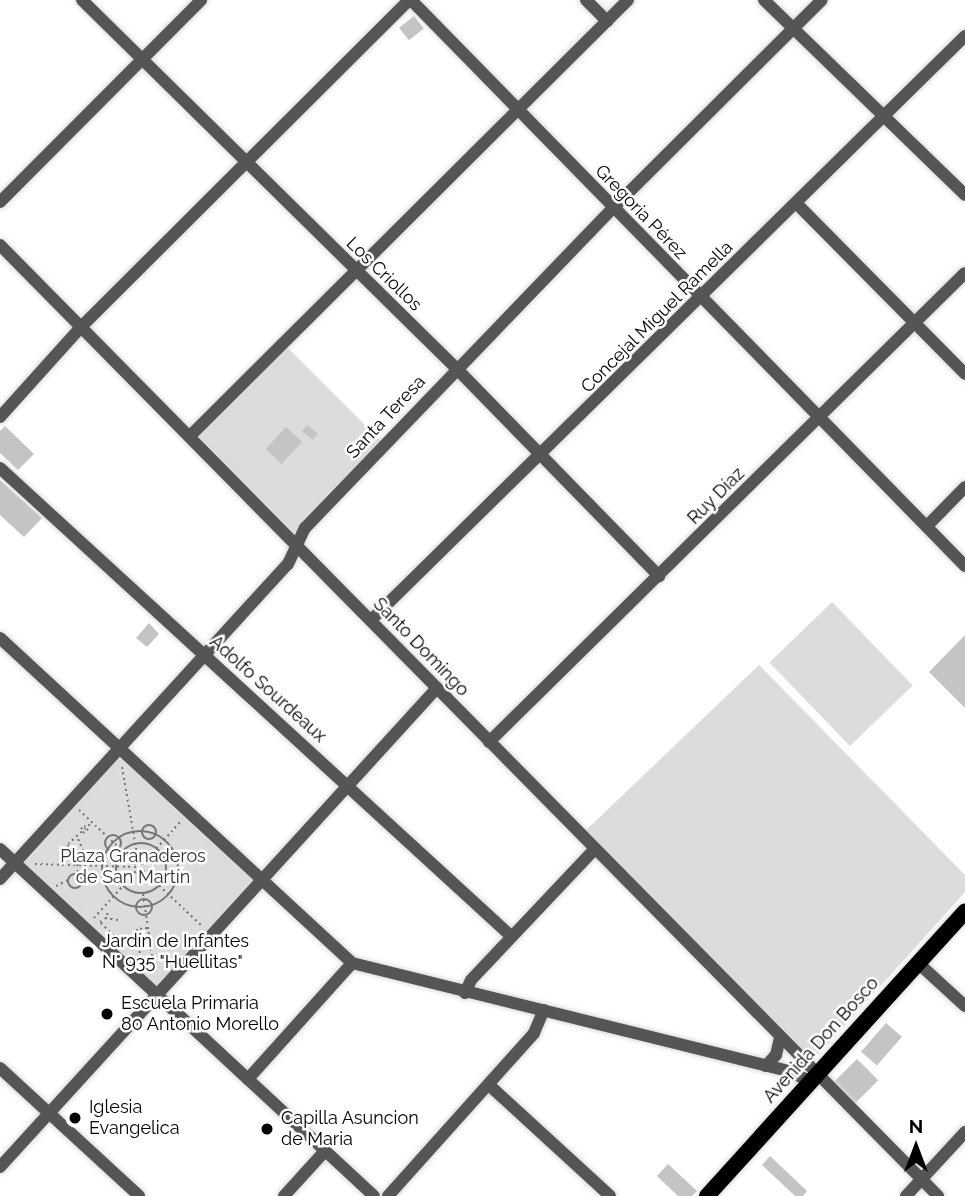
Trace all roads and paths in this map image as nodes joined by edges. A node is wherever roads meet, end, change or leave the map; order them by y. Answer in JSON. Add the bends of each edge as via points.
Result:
{"nodes":[{"id":1,"x":82,"y":0,"type":"edge"},
{"id":2,"x":201,"y":0,"type":"edge"},
{"id":3,"x":410,"y":0,"type":"edge"},
{"id":4,"x":586,"y":0,"type":"edge"},
{"id":5,"x":628,"y":0,"type":"edge"},
{"id":6,"x":764,"y":0,"type":"edge"},
{"id":7,"x":822,"y":0,"type":"edge"},
{"id":8,"x":607,"y":21,"type":"junction"},
{"id":9,"x":793,"y":29,"type":"junction"},
{"id":10,"x":965,"y":36,"type":"edge"},
{"id":11,"x":142,"y":60,"type":"junction"},
{"id":12,"x":516,"y":109,"type":"junction"},
{"id":13,"x":882,"y":115,"type":"junction"},
{"id":14,"x":246,"y":162,"type":"junction"},
{"id":15,"x":965,"y":195,"type":"edge"},
{"id":16,"x":0,"y":202,"type":"edge"},
{"id":17,"x":797,"y":204,"type":"junction"},
{"id":18,"x":614,"y":207,"type":"junction"},
{"id":19,"x":0,"y":245,"type":"edge"},
{"id":20,"x":356,"y":270,"type":"junction"},
{"id":21,"x":965,"y":273,"type":"edge"},
{"id":22,"x":701,"y":299,"type":"junction"},
{"id":23,"x":915,"y":323,"type":"junction"},
{"id":24,"x":80,"y":328,"type":"junction"},
{"id":25,"x":456,"y":368,"type":"junction"},
{"id":26,"x":965,"y":374,"type":"edge"},
{"id":27,"x":0,"y":417,"type":"edge"},
{"id":28,"x":819,"y":419,"type":"junction"},
{"id":29,"x":190,"y":436,"type":"junction"},
{"id":30,"x":541,"y":456,"type":"junction"},
{"id":31,"x":0,"y":468,"type":"edge"},
{"id":32,"x":965,"y":487,"type":"edge"},
{"id":33,"x":927,"y":526,"type":"junction"},
{"id":34,"x":297,"y":542,"type":"junction"},
{"id":35,"x":965,"y":566,"type":"edge"},
{"id":36,"x":659,"y":576,"type":"junction"},
{"id":37,"x":370,"y":620,"type":"junction"},
{"id":38,"x":0,"y":638,"type":"edge"},
{"id":39,"x":204,"y":655,"type":"junction"},
{"id":40,"x":436,"y":689,"type":"junction"},
{"id":41,"x":489,"y":742,"type":"junction"},
{"id":42,"x":119,"y":749,"type":"junction"},
{"id":43,"x":130,"y":766,"type":"dead end"},
{"id":44,"x":346,"y":784,"type":"junction"},
{"id":45,"x":71,"y":802,"type":"junction"},
{"id":46,"x":188,"y":812,"type":"junction"},
{"id":47,"x":92,"y":822,"type":"junction"},
{"id":48,"x":142,"y":831,"type":"junction"},
{"id":49,"x":132,"y":832,"type":"junction"},
{"id":50,"x":156,"y":834,"type":"junction"},
{"id":51,"x":107,"y":837,"type":"junction"},
{"id":52,"x":119,"y":837,"type":"junction"},
{"id":53,"x":78,"y":839,"type":"junction"},
{"id":54,"x":164,"y":839,"type":"junction"},
{"id":55,"x":113,"y":843,"type":"junction"},
{"id":56,"x":134,"y":844,"type":"junction"},
{"id":57,"x":156,"y":848,"type":"junction"},
{"id":58,"x":0,"y":849,"type":"edge"},
{"id":59,"x":108,"y":850,"type":"junction"},
{"id":60,"x":120,"y":850,"type":"junction"},
{"id":61,"x":594,"y":850,"type":"junction"},
{"id":62,"x":85,"y":851,"type":"junction"},
{"id":63,"x":104,"y":856,"type":"junction"},
{"id":64,"x":77,"y":858,"type":"junction"},
{"id":65,"x":15,"y":863,"type":"junction"},
{"id":66,"x":79,"y":865,"type":"junction"},
{"id":67,"x":102,"y":866,"type":"junction"},
{"id":68,"x":116,"y":867,"type":"junction"},
{"id":69,"x":139,"y":867,"type":"junction"},
{"id":70,"x":78,"y":875,"type":"junction"},
{"id":71,"x":262,"y":878,"type":"junction"},
{"id":72,"x":0,"y":879,"type":"edge"},
{"id":73,"x":68,"y":880,"type":"junction"},
{"id":74,"x":123,"y":885,"type":"junction"},
{"id":75,"x":159,"y":886,"type":"junction"},
{"id":76,"x":54,"y":891,"type":"dead end"},
{"id":77,"x":142,"y":893,"type":"junction"},
{"id":78,"x":168,"y":895,"type":"junction"},
{"id":79,"x":113,"y":896,"type":"junction"},
{"id":80,"x":143,"y":899,"type":"junction"},
{"id":81,"x":152,"y":905,"type":"junction"},
{"id":82,"x":136,"y":907,"type":"junction"},
{"id":83,"x":145,"y":907,"type":"junction"},
{"id":84,"x":965,"y":911,"type":"edge"},
{"id":85,"x":146,"y":915,"type":"junction"},
{"id":86,"x":108,"y":918,"type":"junction"},
{"id":87,"x":114,"y":920,"type":"dead end"},
{"id":88,"x":85,"y":928,"type":"junction"},
{"id":89,"x":106,"y":928,"type":"junction"},
{"id":90,"x":148,"y":928,"type":"junction"},
{"id":91,"x":112,"y":934,"type":"dead end"},
{"id":92,"x":211,"y":934,"type":"junction"},
{"id":93,"x":511,"y":936,"type":"junction"},
{"id":94,"x":153,"y":962,"type":"junction"},
{"id":95,"x":352,"y":962,"type":"junction"},
{"id":96,"x":917,"y":962,"type":"junction"},
{"id":97,"x":156,"y":990,"type":"junction"},
{"id":98,"x":465,"y":993,"type":"junction"},
{"id":99,"x":965,"y":1006,"type":"edge"},
{"id":100,"x":544,"y":1010,"type":"junction"},
{"id":101,"x":780,"y":1038,"type":"junction"},
{"id":102,"x":766,"y":1066,"type":"junction"},
{"id":103,"x":0,"y":1068,"type":"edge"},
{"id":104,"x":813,"y":1077,"type":"junction"},
{"id":105,"x":248,"y":1079,"type":"junction"},
{"id":106,"x":489,"y":1084,"type":"junction"},
{"id":107,"x":49,"y":1113,"type":"junction"},
{"id":108,"x":965,"y":1132,"type":"edge"},
{"id":109,"x":325,"y":1151,"type":"junction"},
{"id":110,"x":0,"y":1167,"type":"edge"},
{"id":111,"x":921,"y":1179,"type":"junction"},
{"id":112,"x":371,"y":1195,"type":"edge"},
{"id":113,"x":139,"y":1196,"type":"edge"},
{"id":114,"x":284,"y":1196,"type":"edge"},
{"id":115,"x":388,"y":1196,"type":"edge"},
{"id":116,"x":610,"y":1196,"type":"edge"},
{"id":117,"x":706,"y":1196,"type":"edge"},
{"id":118,"x":906,"y":1196,"type":"edge"},
{"id":119,"x":938,"y":1196,"type":"edge"}],
"edges":[{"from":1,"to":11,"type":"street","name":"Los Criollos"},
{"from":2,"to":11,"type":"street"},
{"from":3,"to":12,"type":"street","name":"Gregoria Pérez"},
{"from":3,"to":14,"type":"street"},
{"from":4,"to":8,"type":"street"},
{"from":5,"to":8,"type":"street"},
{"from":6,"to":9,"type":"street"},
{"from":7,"to":9,"type":"street","name":"Santa Teresa"},
{"from":8,"to":12,"type":"street"},
{"from":9,"to":13,"type":"street"},
{"from":9,"to":18,"type":"street","name":"Santa Teresa"},
{"from":10,"to":13,"type":"street","name":"Concejal Miguel Ramella"},
{"from":11,"to":14,"type":"street","name":"Los Criollos"},
{"from":11,"to":16,"type":"street"},
{"from":12,"to":18,"type":"street","name":"Gregoria Pérez"},
{"from":12,"to":20,"type":"street"},
{"from":13,"to":15,"type":"street"},
{"from":13,"to":17,"type":"street","name":"Concejal Miguel Ramella"},
{"from":14,"to":20,"type":"street","name":"Los Criollos"},
{"from":14,"to":24,"type":"street"},
{"from":17,"to":22,"type":"street","name":"Concejal Miguel Ramella"},
{"from":17,"to":23,"type":"street"},
{"from":18,"to":22,"type":"street","name":"Gregoria Pérez"},
{"from":18,"to":25,"type":"street","name":"Santa Teresa"},
{"from":19,"to":24,"type":"street","name":"Santo Domingo"},
{"from":20,"to":25,"type":"street","name":"Los Criollos"},
{"from":20,"to":29,"type":"street"},
{"from":21,"to":23,"type":"street","name":"Ruy Díaz"},
{"from":22,"to":28,"type":"street","name":"Gregoria Pérez"},
{"from":22,"to":30,"type":"street","name":"Concejal Miguel Ramella"},
{"from":23,"to":26,"type":"street"},
{"from":23,"to":28,"type":"street","name":"Ruy Díaz"},
{"from":24,"to":27,"type":"street"},
{"from":24,"to":29,"type":"street","name":"Santo Domingo"},
{"from":25,"to":30,"type":"street","name":"Los Criollos"},
{"from":25,"to":34,"type":"street","name":"Santa Teresa"},
{"from":28,"to":33,"type":"street","name":"Gregoria Pérez"},
{"from":28,"to":36,"type":"street","name":"Ruy Díaz"},
{"from":29,"to":34,"type":"street","name":"Santo Domingo"},
{"from":30,"to":36,"type":"street","name":"Los Criollos"},
{"from":30,"to":37,"type":"street","name":"Concejal Miguel Ramella"},
{"from":31,"to":39,"type":"street","name":"Adolfo Sourdeaux"},
{"from":32,"to":33,"type":"street"},
{"from":33,"to":35,"type":"street","name":"Gregoria Pérez"},
{"from":34,"to":37,"type":"street","name":"Santo Domingo"},
{"from":34,"to":39,"type":"street","name":"Santa Teresa","via":[[288,564]]},
{"from":36,"to":41,"type":"street","name":"Ruy Díaz"},
{"from":37,"to":40,"type":"street","name":"Santo Domingo"},
{"from":38,"to":42,"type":"street"},
{"from":39,"to":42,"type":"street","name":"Santa Teresa"},
{"from":39,"to":44,"type":"street","name":"Adolfo Sourdeaux"},
{"from":40,"to":41,"type":"street","name":"Santo Domingo"},
{"from":40,"to":44,"type":"street"},
{"from":41,"to":61,"type":"street","name":"Santo Domingo"},
{"from":42,"to":45,"type":"street","name":"Santa Teresa"},
{"from":42,"to":46,"type":"street"},
{"from":43,"to":49,"type":"path","via":[[121,758]]},
{"from":44,"to":71,"type":"street"},
{"from":44,"to":93,"type":"street","name":"Adolfo Sourdeaux"},
{"from":45,"to":47,"type":"path"},
{"from":45,"to":65,"type":"street","name":"Santa Teresa"},
{"from":46,"to":54,"type":"path"},
{"from":46,"to":71,"type":"street"},
{"from":47,"to":51,"type":"path"},
{"from":47,"to":53,"type":"path"},
{"from":48,"to":49,"type":"path"},
{"from":48,"to":50,"type":"path"},
{"from":48,"to":50,"type":"path","via":[[149,840]]},
{"from":48,"to":50,"type":"path","via":[[150,825]]},
{"from":49,"to":52,"type":"path"},
{"from":49,"to":56,"type":"path"},
{"from":50,"to":54,"type":"path"},
{"from":51,"to":52,"type":"path"},
{"from":51,"to":55,"type":"path"},
{"from":51,"to":59,"type":"path"},
{"from":52,"to":55,"type":"path"},
{"from":52,"to":60,"type":"path"},
{"from":53,"to":62,"type":"path"},
{"from":53,"to":64,"type":"path","via":[[69,841],[66,849]]},
{"from":54,"to":57,"type":"path"},
{"from":54,"to":78,"type":"path","via":[[178,862]]},
{"from":55,"to":59,"type":"path"},
{"from":55,"to":60,"type":"path"},
{"from":56,"to":57,"type":"path"},
{"from":56,"to":60,"type":"path"},
{"from":56,"to":69,"type":"path"},
{"from":57,"to":69,"type":"path"},
{"from":57,"to":75,"type":"path","via":[[166,862]]},
{"from":58,"to":65,"type":"street"},
{"from":59,"to":60,"type":"path"},
{"from":59,"to":63,"type":"path"},
{"from":60,"to":68,"type":"path"},
{"from":60,"to":69,"type":"path"},
{"from":61,"to":93,"type":"street"},
{"from":61,"to":101,"type":"street","name":"Santo Domingo"},
{"from":62,"to":63,"type":"path"},
{"from":62,"to":64,"type":"path"},
{"from":63,"to":67,"type":"path"},
{"from":64,"to":66,"type":"path"},
{"from":65,"to":66,"type":"path"},
{"from":65,"to":72,"type":"street","name":"Santa Teresa"},
{"from":65,"to":88,"type":"street"},
{"from":66,"to":67,"type":"path"},
{"from":66,"to":70,"type":"path"},
{"from":67,"to":68,"type":"path"},
{"from":67,"to":79,"type":"path","via":[[104,883]]},
{"from":68,"to":69,"type":"path"},
{"from":68,"to":74,"type":"path"},
{"from":69,"to":74,"type":"path"},
{"from":69,"to":75,"type":"path"},
{"from":70,"to":73,"type":"path"},
{"from":70,"to":73,"type":"path","via":[[82,882],[77,888],[69,886]]},
{"from":71,"to":92,"type":"street"},
{"from":71,"to":95,"type":"street"},
{"from":73,"to":76,"type":"path"},
{"from":74,"to":77,"type":"path"},
{"from":74,"to":79,"type":"path"},
{"from":75,"to":77,"type":"path"},
{"from":75,"to":78,"type":"path"},
{"from":77,"to":80,"type":"path"},
{"from":78,"to":81,"type":"path"},
{"from":78,"to":92,"type":"path"},
{"from":79,"to":82,"type":"path"},
{"from":79,"to":88,"type":"path"},
{"from":80,"to":81,"type":"path"},
{"from":80,"to":82,"type":"path"},
{"from":80,"to":83,"type":"path"},
{"from":81,"to":83,"type":"path"},
{"from":81,"to":85,"type":"path"},
{"from":82,"to":83,"type":"path"},
{"from":82,"to":85,"type":"path"},
{"from":83,"to":85,"type":"path"},
{"from":84,"to":96,"type":"main road","name":"Avenida Don Bosco"},
{"from":85,"to":90,"type":"path"},
{"from":86,"to":87,"type":"path"},
{"from":86,"to":89,"type":"path"},
{"from":86,"to":89,"type":"path","via":[[100,923]]},
{"from":88,"to":97,"type":"street"},
{"from":89,"to":91,"type":"path"},
{"from":90,"to":94,"type":"path"},
{"from":90,"to":94,"type":"path","via":[[137,929],[141,964]]},
{"from":92,"to":97,"type":"street"},
{"from":93,"to":98,"type":"street"},
{"from":94,"to":97,"type":"path"},
{"from":95,"to":98,"type":"street"},
{"from":95,"to":105,"type":"street"},
{"from":96,"to":99,"type":"street"},
{"from":96,"to":104,"type":"main road","name":"Avenida Don Bosco"},
{"from":97,"to":105,"type":"street"},
{"from":97,"to":107,"type":"street"},
{"from":98,"to":100,"type":"street"},
{"from":100,"to":102,"type":"street"},
{"from":100,"to":106,"type":"street","via":[[534,1033]]},
{"from":101,"to":102,"type":"street","via":[[776,1055]]},
{"from":101,"to":104,"type":"street","name":"Santo Domingo"},
{"from":102,"to":104,"type":"street"},
{"from":103,"to":107,"type":"street"},
{"from":104,"to":111,"type":"street","name":"Santo Domingo"},
{"from":104,"to":117,"type":"main road","name":"Avenida Don Bosco"},
{"from":105,"to":109,"type":"street"},
{"from":106,"to":115,"type":"street"},
{"from":106,"to":116,"type":"street"},
{"from":107,"to":110,"type":"street"},
{"from":107,"to":113,"type":"street"},
{"from":108,"to":111,"type":"street"},
{"from":109,"to":112,"type":"street"},
{"from":109,"to":114,"type":"street"},
{"from":111,"to":118,"type":"street"},
{"from":111,"to":119,"type":"street","name":"Santo Domingo"}]}
